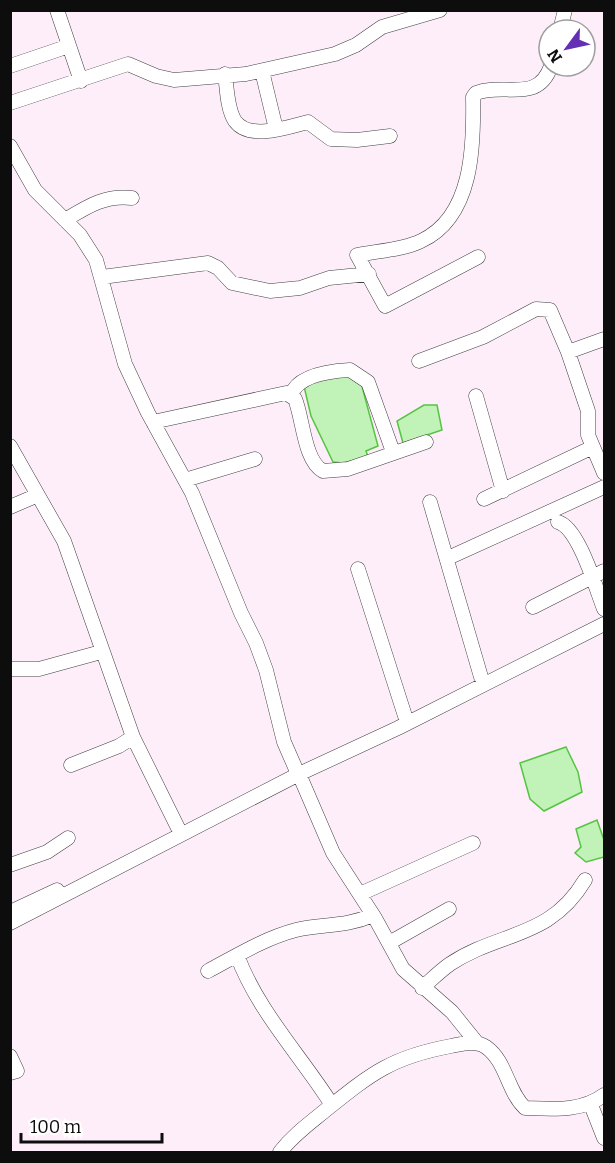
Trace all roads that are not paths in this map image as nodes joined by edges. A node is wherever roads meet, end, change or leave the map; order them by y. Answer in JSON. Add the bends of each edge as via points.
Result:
{"nodes":[{"id":1,"x":57,"y":10,"type":"edge"},
{"id":2,"x":440,"y":10,"type":"edge"},
{"id":3,"x":69,"y":46,"type":"junction"},
{"id":4,"x":10,"y":66,"type":"edge"},
{"id":5,"x":262,"y":71,"type":"junction"},
{"id":6,"x":225,"y":74,"type":"junction"},
{"id":7,"x":546,"y":78,"type":"edge"},
{"id":8,"x":81,"y":81,"type":"junction"},
{"id":9,"x":10,"y":103,"type":"edge"},
{"id":10,"x":276,"y":129,"type":"junction"},
{"id":11,"x":390,"y":136,"type":"dead end"},
{"id":12,"x":12,"y":155,"type":"edge"},
{"id":13,"x":132,"y":198,"type":"dead end"},
{"id":14,"x":65,"y":220,"type":"junction"},
{"id":15,"x":478,"y":257,"type":"dead end"},
{"id":16,"x":369,"y":274,"type":"junction"},
{"id":17,"x":102,"y":277,"type":"junction"},
{"id":18,"x":604,"y":339,"type":"edge"},
{"id":19,"x":568,"y":352,"type":"junction"},
{"id":20,"x":419,"y":361,"type":"dead end"},
{"id":21,"x":291,"y":395,"type":"junction"},
{"id":22,"x":476,"y":396,"type":"dead end"},
{"id":23,"x":153,"y":422,"type":"junction"},
{"id":24,"x":426,"y":442,"type":"dead end"},
{"id":25,"x":10,"y":446,"type":"edge"},
{"id":26,"x":593,"y":447,"type":"junction"},
{"id":27,"x":393,"y":452,"type":"junction"},
{"id":28,"x":255,"y":459,"type":"dead end"},
{"id":29,"x":604,"y":473,"type":"edge"},
{"id":30,"x":185,"y":480,"type":"junction"},
{"id":31,"x":604,"y":488,"type":"edge"},
{"id":32,"x":503,"y":490,"type":"junction"},
{"id":33,"x":38,"y":495,"type":"junction"},
{"id":34,"x":484,"y":499,"type":"dead end"},
{"id":35,"x":430,"y":502,"type":"dead end"},
{"id":36,"x":10,"y":507,"type":"edge"},
{"id":37,"x":558,"y":522,"type":"dead end"},
{"id":38,"x":448,"y":558,"type":"junction"},
{"id":39,"x":358,"y":569,"type":"dead end"},
{"id":40,"x":604,"y":571,"type":"edge"},
{"id":41,"x":592,"y":578,"type":"junction"},
{"id":42,"x":534,"y":607,"type":"dead end"},
{"id":43,"x":604,"y":609,"type":"edge"},
{"id":44,"x":604,"y":615,"type":"edge"},
{"id":45,"x":604,"y":624,"type":"edge"},
{"id":46,"x":101,"y":652,"type":"junction"},
{"id":47,"x":10,"y":669,"type":"edge"},
{"id":48,"x":481,"y":677,"type":"junction"},
{"id":49,"x":405,"y":716,"type":"junction"},
{"id":50,"x":133,"y":737,"type":"junction"},
{"id":51,"x":71,"y":765,"type":"dead end"},
{"id":52,"x":298,"y":773,"type":"junction"},
{"id":53,"x":178,"y":828,"type":"junction"},
{"id":54,"x":68,"y":838,"type":"dead end"},
{"id":55,"x":473,"y":843,"type":"dead end"},
{"id":56,"x":10,"y":865,"type":"edge"},
{"id":57,"x":585,"y":880,"type":"dead end"},
{"id":58,"x":360,"y":894,"type":"junction"},
{"id":59,"x":449,"y":909,"type":"dead end"},
{"id":60,"x":10,"y":912,"type":"edge"},
{"id":61,"x":373,"y":915,"type":"junction"},
{"id":62,"x":10,"y":923,"type":"edge"},
{"id":63,"x":389,"y":943,"type":"junction"},
{"id":64,"x":237,"y":955,"type":"junction"},
{"id":65,"x":208,"y":971,"type":"dead end"},
{"id":66,"x":422,"y":988,"type":"junction"},
{"id":67,"x":477,"y":1043,"type":"junction"},
{"id":68,"x":10,"y":1056,"type":"edge"},
{"id":69,"x":10,"y":1073,"type":"edge"},
{"id":70,"x":604,"y":1095,"type":"edge"},
{"id":71,"x":332,"y":1105,"type":"junction"},
{"id":72,"x":591,"y":1106,"type":"junction"},
{"id":73,"x":604,"y":1138,"type":"edge"},
{"id":74,"x":280,"y":1152,"type":"edge"}],
"edges":[{"from":1,"to":3,"type":"street"},
{"from":2,"to":5,"type":"street","via":[[382,27],[335,54]]},
{"from":3,"to":4,"type":"street"},
{"from":3,"to":8,"type":"street"},
{"from":5,"to":6,"type":"street"},
{"from":5,"to":10,"type":"street"},
{"from":6,"to":8,"type":"street","via":[[174,80],[128,64]]},
{"from":6,"to":10,"type":"street","via":[[235,120],[246,129]]},
{"from":7,"to":16,"type":"street","via":[[534,88],[476,93],[472,150],[455,210],[420,242],[357,255]]},
{"from":8,"to":9,"type":"street"},
{"from":10,"to":11,"type":"street","via":[[308,122],[332,139],[357,141]]},
{"from":12,"to":14,"type":"street","via":[[35,190]]},
{"from":13,"to":14,"type":"street","via":[[119,196],[96,201]]},
{"from":14,"to":17,"type":"street","via":[[88,245]]},
{"from":15,"to":16,"type":"street","via":[[385,306]]},
{"from":16,"to":17,"type":"street","via":[[270,291],[232,283],[208,263]]},
{"from":17,"to":23,"type":"street","via":[[125,364]]},
{"from":18,"to":19,"type":"street"},
{"from":19,"to":20,"type":"street","via":[[554,317],[544,308]]},
{"from":19,"to":26,"type":"street","via":[[588,411],[587,428]]},
{"from":21,"to":23,"type":"street","via":[[280,393]]},
{"from":21,"to":27,"type":"street","via":[[298,407],[307,446],[319,469],[348,469]]},
{"from":21,"to":27,"type":"street","via":[[301,381],[350,370],[368,382]]},
{"from":22,"to":32,"type":"street"},
{"from":23,"to":30,"type":"street"},
{"from":24,"to":27,"type":"street"},
{"from":25,"to":33,"type":"street"},
{"from":26,"to":29,"type":"street"},
{"from":26,"to":32,"type":"street"},
{"from":28,"to":30,"type":"street"},
{"from":30,"to":52,"type":"street","via":[[263,661],[284,742]]},
{"from":31,"to":38,"type":"street"},
{"from":32,"to":34,"type":"street"},
{"from":33,"to":36,"type":"street"},
{"from":33,"to":46,"type":"street","via":[[64,541]]},
{"from":35,"to":38,"type":"street"},
{"from":37,"to":41,"type":"street","via":[[565,524],[575,538]]},
{"from":38,"to":48,"type":"street"},
{"from":39,"to":49,"type":"street"},
{"from":40,"to":41,"type":"street"},
{"from":41,"to":42,"type":"street"},
{"from":41,"to":43,"type":"street"},
{"from":44,"to":48,"type":"street"},
{"from":45,"to":52,"type":"street","via":[[398,728]]},
{"from":46,"to":47,"type":"street","via":[[39,669]]},
{"from":46,"to":50,"type":"street"},
{"from":48,"to":49,"type":"street"},
{"from":49,"to":52,"type":"street"},
{"from":50,"to":51,"type":"street"},
{"from":50,"to":53,"type":"street"},
{"from":52,"to":53,"type":"street"},
{"from":52,"to":58,"type":"street","via":[[333,853]]},
{"from":52,"to":62,"type":"street"},
{"from":53,"to":60,"type":"street"},
{"from":54,"to":56,"type":"street","via":[[47,852]]},
{"from":55,"to":58,"type":"street"},
{"from":57,"to":66,"type":"street","via":[[575,896],[547,922],[457,960]]},
{"from":58,"to":61,"type":"street"},
{"from":59,"to":63,"type":"street"},
{"from":61,"to":63,"type":"street"},
{"from":61,"to":64,"type":"street","via":[[346,925],[297,930]]},
{"from":63,"to":66,"type":"street","via":[[403,969]]},
{"from":64,"to":65,"type":"street"},
{"from":64,"to":71,"type":"street","via":[[245,978]]},
{"from":66,"to":67,"type":"street","via":[[452,1012]]},
{"from":67,"to":71,"type":"street","via":[[430,1050],[390,1062]]},
{"from":67,"to":72,"type":"street","via":[[502,1065],[512,1091],[525,1108]]},
{"from":68,"to":69,"type":"street","via":[[16,1071]]},
{"from":70,"to":72,"type":"street"},
{"from":71,"to":74,"type":"street","via":[[294,1135]]},
{"from":72,"to":73,"type":"street"}]}
